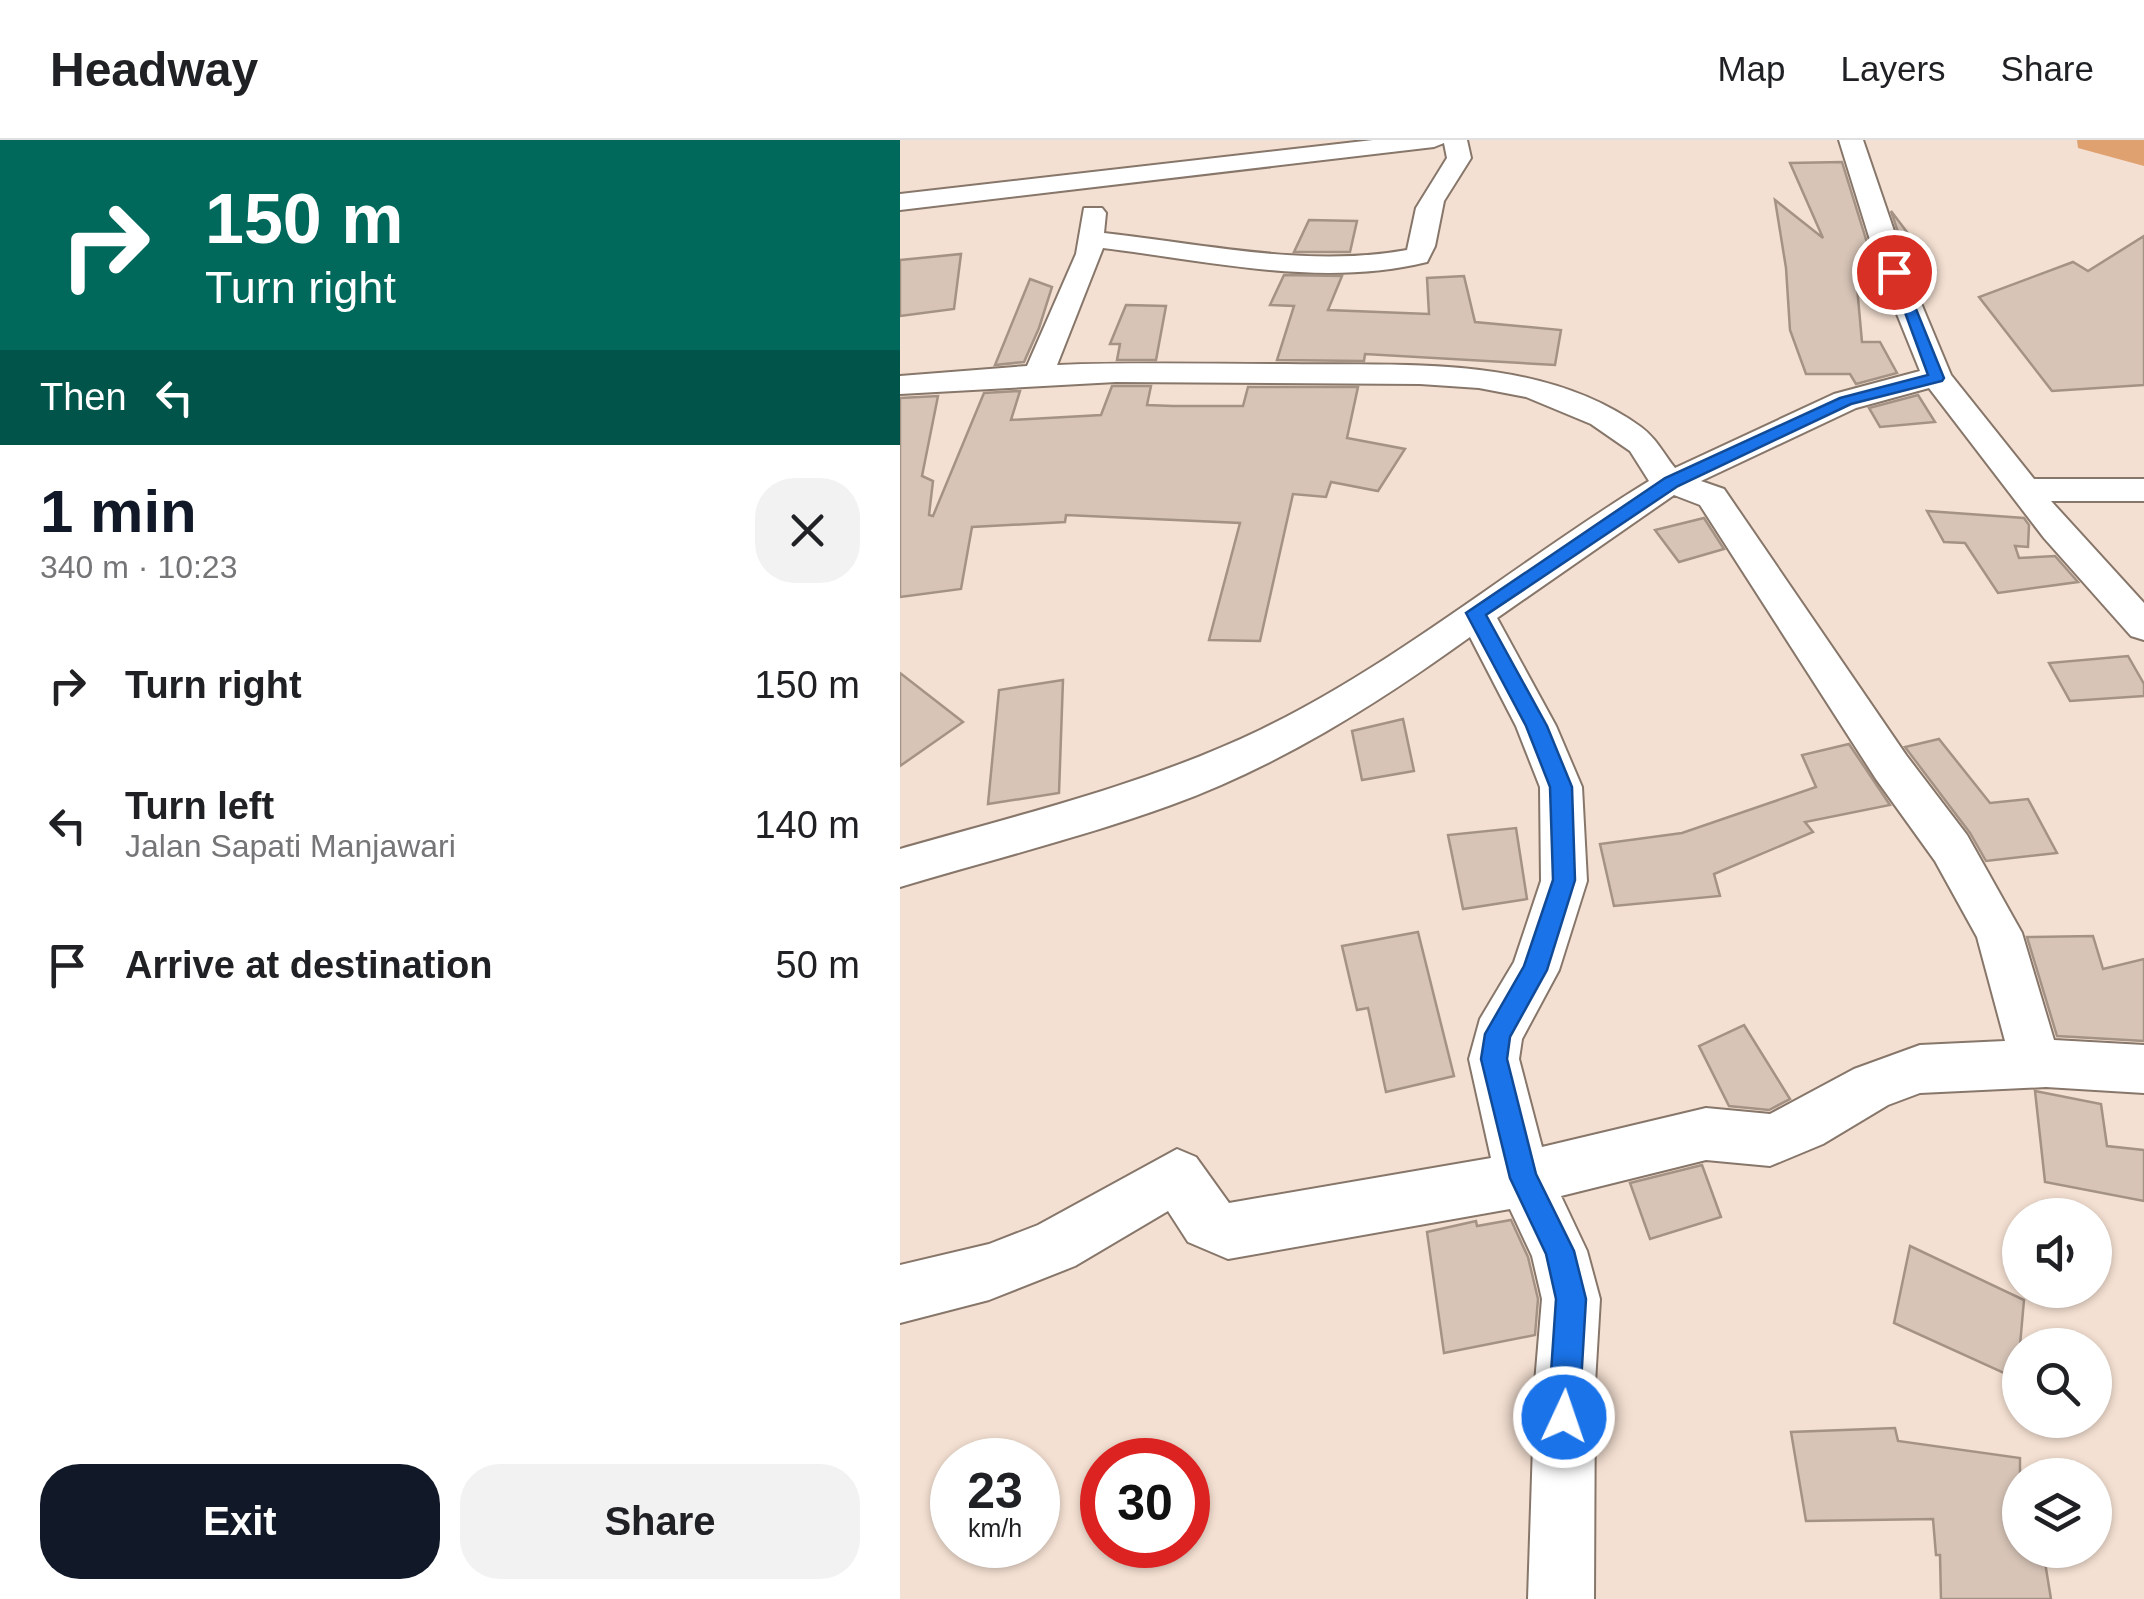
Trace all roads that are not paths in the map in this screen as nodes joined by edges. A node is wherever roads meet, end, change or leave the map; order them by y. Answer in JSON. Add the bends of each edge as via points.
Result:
{"nodes":[{"id":1,"x":1434,"y":140,"type":"edge"},
{"id":2,"x":1455,"y":140,"type":"edge"},
{"id":3,"x":1851,"y":140,"type":"edge"},
{"id":4,"x":1095,"y":180,"type":"junction"},
{"id":5,"x":900,"y":202,"type":"edge"},
{"id":6,"x":1091,"y":239,"type":"junction"},
{"id":7,"x":1038,"y":375,"type":"junction"},
{"id":8,"x":1936,"y":378,"type":"junction"},
{"id":9,"x":900,"y":385,"type":"edge"},
{"id":10,"x":1672,"y":482,"type":"junction"},
{"id":11,"x":2024,"y":490,"type":"junction"},
{"id":12,"x":2144,"y":490,"type":"edge"},
{"id":13,"x":1476,"y":613,"type":"junction"},
{"id":14,"x":2144,"y":627,"type":"edge"},
{"id":15,"x":900,"y":868,"type":"edge"},
{"id":16,"x":2036,"y":1063,"type":"junction"},
{"id":17,"x":2144,"y":1070,"type":"edge"},
{"id":18,"x":1524,"y":1178,"type":"junction"},
{"id":19,"x":900,"y":1294,"type":"edge"},
{"id":20,"x":1561,"y":1599,"type":"edge"}],
"edges":[{"from":1,"to":4,"type":"street"},
{"from":2,"to":6,"type":"street","via":[[1459,158],[1425,218],[1424,246],[1404,260],[1297,261]]},
{"from":3,"to":8,"type":"street"},
{"from":4,"to":5,"type":"street"},
{"from":4,"to":6,"type":"street"},
{"from":6,"to":7,"type":"street"},
{"from":7,"to":9,"type":"street"},
{"from":7,"to":10,"type":"street","via":[[1404,374],[1518,385],[1617,427],[1640,442]]},
{"from":8,"to":10,"type":"street","via":[[1845,401]]},
{"from":8,"to":11,"type":"street"},
{"from":10,"to":13,"type":"street"},
{"from":10,"to":16,"type":"street","via":[[1712,497],[1951,848],[1999,933]]},
{"from":11,"to":12,"type":"street"},
{"from":11,"to":14,"type":"street"},
{"from":13,"to":15,"type":"street","via":[[1368,690],[1275,741],[1158,792]]},
{"from":13,"to":18,"type":"street","via":[[1561,787],[1564,880],[1535,970],[1498,1034],[1494,1059]]},
{"from":16,"to":17,"type":"street"},
{"from":16,"to":18,"type":"street","via":[[1920,1069],[1872,1086],[1770,1140],[1706,1134]]},
{"from":18,"to":19,"type":"street","via":[[1228,1231],[1208,1222],[1178,1176],[1055,1246],[990,1272]]},
{"from":18,"to":20,"type":"street","via":[[1560,1251],[1571,1299]]}]}
